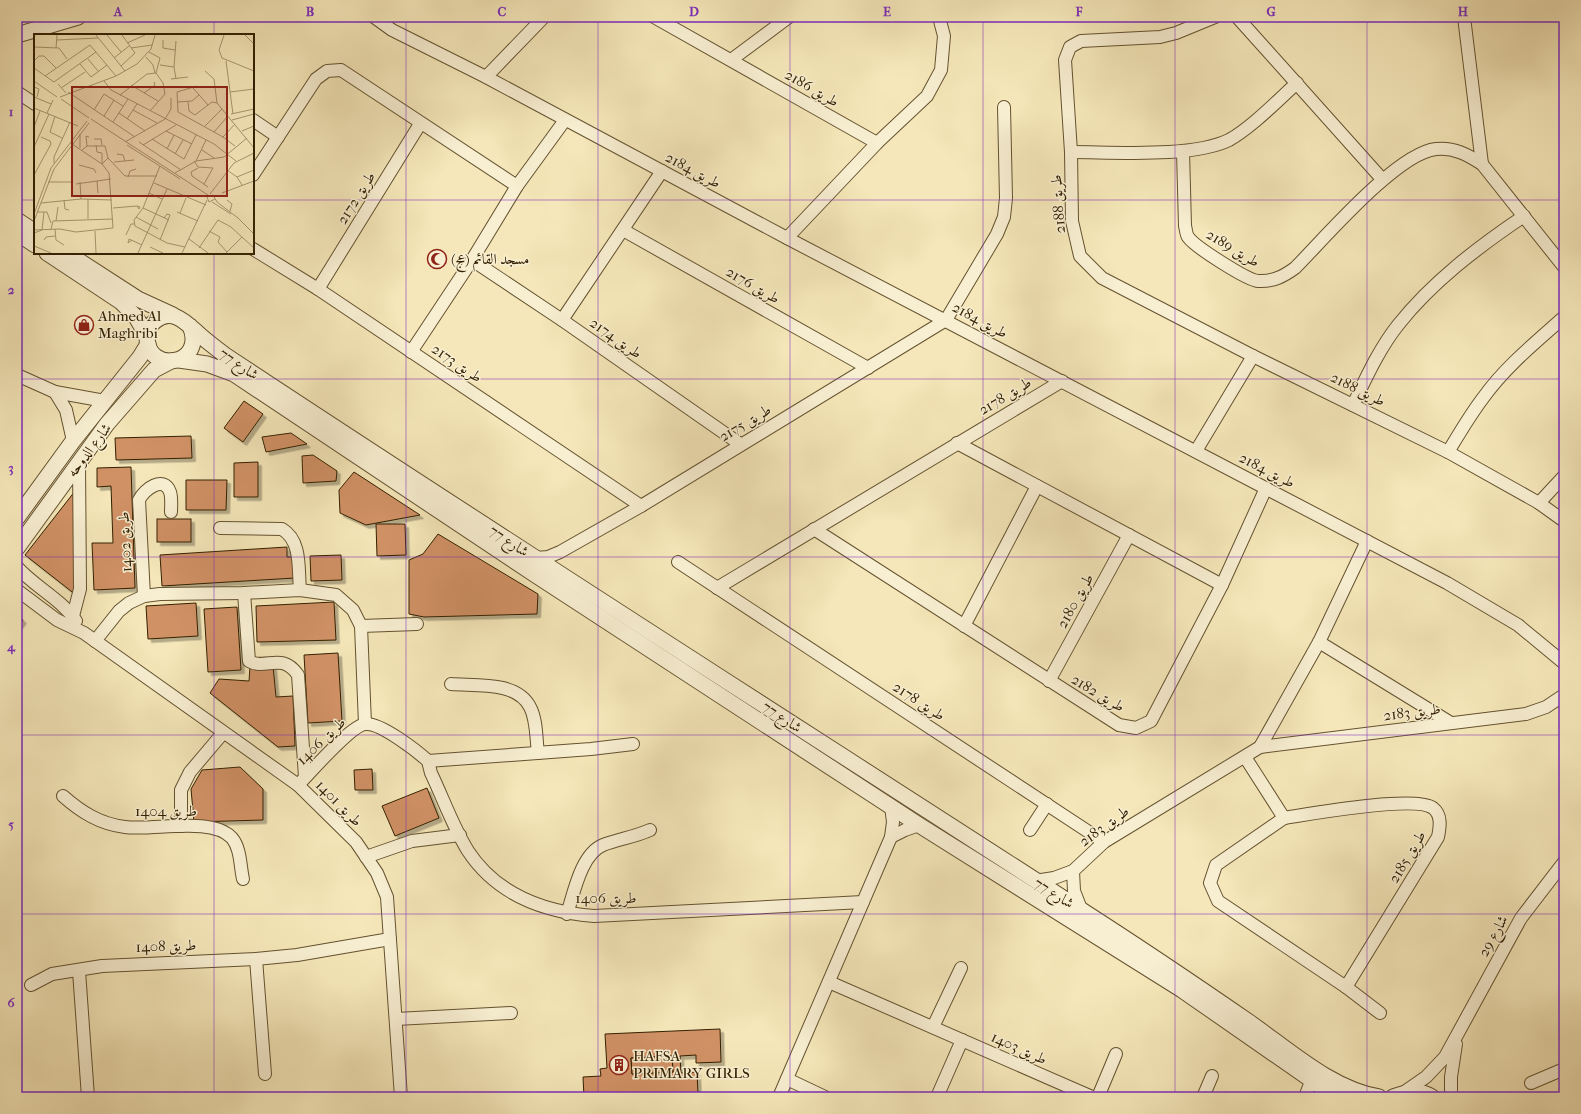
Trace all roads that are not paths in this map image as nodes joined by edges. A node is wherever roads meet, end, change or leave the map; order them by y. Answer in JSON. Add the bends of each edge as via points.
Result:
{"nodes":[{"id":1,"x":374,"y":17,"type":"edge"},
{"id":2,"x":544,"y":17,"type":"edge"},
{"id":3,"x":654,"y":17,"type":"edge"},
{"id":4,"x":789,"y":17,"type":"edge"},
{"id":5,"x":939,"y":17,"type":"edge"},
{"id":6,"x":1216,"y":17,"type":"edge"},
{"id":7,"x":1237,"y":17,"type":"edge"},
{"id":8,"x":1464,"y":17,"type":"edge"},
{"id":9,"x":73,"y":18,"type":"edge"},
{"id":10,"x":17,"y":35,"type":"edge"},
{"id":11,"x":732,"y":60,"type":"junction"},
{"id":12,"x":486,"y":77,"type":"junction"},
{"id":13,"x":1297,"y":83,"type":"junction"},
{"id":14,"x":17,"y":92,"type":"edge"},
{"id":15,"x":34,"y":103,"type":"edge"},
{"id":16,"x":1004,"y":107,"type":"dead end"},
{"id":17,"x":565,"y":120,"type":"junction"},
{"id":18,"x":254,"y":121,"type":"edge"},
{"id":19,"x":420,"y":124,"type":"junction"},
{"id":20,"x":278,"y":137,"type":"junction"},
{"id":21,"x":877,"y":143,"type":"junction"},
{"id":22,"x":1183,"y":151,"type":"junction"},
{"id":23,"x":1072,"y":152,"type":"junction"},
{"id":24,"x":1482,"y":164,"type":"junction"},
{"id":25,"x":662,"y":171,"type":"junction"},
{"id":26,"x":254,"y":173,"type":"edge"},
{"id":27,"x":1382,"y":179,"type":"junction"},
{"id":28,"x":517,"y":186,"type":"junction"},
{"id":29,"x":1524,"y":216,"type":"junction"},
{"id":30,"x":17,"y":220,"type":"edge"},
{"id":31,"x":623,"y":230,"type":"junction"},
{"id":32,"x":34,"y":231,"type":"edge"},
{"id":33,"x":17,"y":233,"type":"edge"},
{"id":34,"x":787,"y":238,"type":"junction"},
{"id":35,"x":34,"y":244,"type":"edge"},
{"id":36,"x":254,"y":250,"type":"edge"},
{"id":37,"x":49,"y":254,"type":"edge"},
{"id":38,"x":69,"y":254,"type":"edge"},
{"id":39,"x":472,"y":260,"type":"junction"},
{"id":40,"x":1564,"y":267,"type":"edge"},
{"id":41,"x":318,"y":289,"type":"junction"},
{"id":42,"x":173,"y":315,"type":"junction"},
{"id":43,"x":1564,"y":318,"type":"edge"},
{"id":44,"x":562,"y":320,"type":"junction"},
{"id":45,"x":946,"y":320,"type":"junction"},
{"id":46,"x":190,"y":326,"type":"junction"},
{"id":47,"x":147,"y":340,"type":"junction"},
{"id":48,"x":412,"y":352,"type":"junction"},
{"id":49,"x":1253,"y":356,"type":"junction"},
{"id":50,"x":175,"y":361,"type":"junction"},
{"id":51,"x":868,"y":368,"type":"junction"},
{"id":52,"x":17,"y":375,"type":"edge"},
{"id":53,"x":1062,"y":381,"type":"junction"},
{"id":54,"x":55,"y":392,"type":"junction"},
{"id":55,"x":105,"y":401,"type":"junction"},
{"id":56,"x":1353,"y":404,"type":"junction"},
{"id":57,"x":74,"y":441,"type":"junction"},
{"id":58,"x":957,"y":443,"type":"junction"},
{"id":59,"x":740,"y":444,"type":"junction"},
{"id":60,"x":1196,"y":451,"type":"junction"},
{"id":61,"x":1448,"y":452,"type":"junction"},
{"id":62,"x":79,"y":463,"type":"junction"},
{"id":63,"x":1564,"y":476,"type":"edge"},
{"id":64,"x":1037,"y":486,"type":"junction"},
{"id":65,"x":1266,"y":488,"type":"junction"},
{"id":66,"x":1539,"y":503,"type":"junction"},
{"id":67,"x":641,"y":506,"type":"junction"},
{"id":68,"x":171,"y":512,"type":"dead end"},
{"id":69,"x":17,"y":518,"type":"edge"},
{"id":70,"x":1564,"y":521,"type":"edge"},
{"id":71,"x":220,"y":528,"type":"dead end"},
{"id":72,"x":814,"y":528,"type":"junction"},
{"id":73,"x":1129,"y":535,"type":"junction"},
{"id":74,"x":1367,"y":541,"type":"junction"},
{"id":75,"x":17,"y":548,"type":"edge"},
{"id":76,"x":560,"y":552,"type":"junction"},
{"id":77,"x":536,"y":558,"type":"junction"},
{"id":78,"x":678,"y":562,"type":"dead end"},
{"id":79,"x":17,"y":567,"type":"edge"},
{"id":80,"x":559,"y":574,"type":"junction"},
{"id":81,"x":1222,"y":585,"type":"junction"},
{"id":82,"x":717,"y":588,"type":"junction"},
{"id":83,"x":17,"y":590,"type":"edge"},
{"id":84,"x":300,"y":590,"type":"junction"},
{"id":85,"x":244,"y":593,"type":"junction"},
{"id":86,"x":144,"y":596,"type":"junction"},
{"id":87,"x":73,"y":616,"type":"junction"},
{"id":88,"x":417,"y":624,"type":"dead end"},
{"id":89,"x":361,"y":626,"type":"junction"},
{"id":90,"x":964,"y":626,"type":"junction"},
{"id":91,"x":84,"y":633,"type":"junction"},
{"id":92,"x":95,"y":641,"type":"junction"},
{"id":93,"x":1319,"y":642,"type":"junction"},
{"id":94,"x":1564,"y":663,"type":"edge"},
{"id":95,"x":1049,"y":682,"type":"junction"},
{"id":96,"x":451,"y":684,"type":"dead end"},
{"id":97,"x":1564,"y":695,"type":"edge"},
{"id":98,"x":1452,"y":723,"type":"junction"},
{"id":99,"x":365,"y":724,"type":"junction"},
{"id":100,"x":223,"y":733,"type":"junction"},
{"id":101,"x":633,"y":744,"type":"dead end"},
{"id":102,"x":1260,"y":748,"type":"junction"},
{"id":103,"x":538,"y":753,"type":"junction"},
{"id":104,"x":1245,"y":757,"type":"junction"},
{"id":105,"x":428,"y":761,"type":"junction"},
{"id":106,"x":302,"y":781,"type":"junction"},
{"id":107,"x":63,"y":796,"type":"dead end"},
{"id":108,"x":1047,"y":804,"type":"junction"},
{"id":109,"x":891,"y":806,"type":"junction"},
{"id":110,"x":1284,"y":818,"type":"junction"},
{"id":111,"x":919,"y":825,"type":"junction"},
{"id":112,"x":181,"y":826,"type":"junction"},
{"id":113,"x":650,"y":830,"type":"dead end"},
{"id":114,"x":1030,"y":830,"type":"dead end"},
{"id":115,"x":460,"y":835,"type":"junction"},
{"id":116,"x":891,"y":837,"type":"junction"},
{"id":117,"x":1104,"y":842,"type":"junction"},
{"id":118,"x":366,"y":856,"type":"junction"},
{"id":119,"x":1564,"y":862,"type":"edge"},
{"id":120,"x":1073,"y":871,"type":"junction"},
{"id":121,"x":243,"y":879,"type":"dead end"},
{"id":122,"x":1035,"y":881,"type":"junction"},
{"id":123,"x":863,"y":902,"type":"junction"},
{"id":124,"x":1081,"y":909,"type":"junction"},
{"id":125,"x":566,"y":914,"type":"junction"},
{"id":126,"x":390,"y":939,"type":"junction"},
{"id":127,"x":256,"y":959,"type":"junction"},
{"id":128,"x":961,"y":968,"type":"dead end"},
{"id":129,"x":79,"y":971,"type":"junction"},
{"id":130,"x":829,"y":982,"type":"junction"},
{"id":131,"x":31,"y":985,"type":"dead end"},
{"id":132,"x":1346,"y":986,"type":"junction"},
{"id":133,"x":511,"y":1013,"type":"dead end"},
{"id":134,"x":1380,"y":1013,"type":"dead end"},
{"id":135,"x":396,"y":1019,"type":"junction"},
{"id":136,"x":933,"y":1027,"type":"junction"},
{"id":137,"x":1460,"y":1033,"type":"junction"},
{"id":138,"x":962,"y":1040,"type":"junction"},
{"id":139,"x":1116,"y":1054,"type":"dead end"},
{"id":140,"x":1564,"y":1069,"type":"edge"},
{"id":141,"x":265,"y":1074,"type":"dead end"},
{"id":142,"x":1212,"y":1076,"type":"dead end"},
{"id":143,"x":787,"y":1079,"type":"junction"},
{"id":144,"x":1312,"y":1079,"type":"junction"},
{"id":145,"x":1531,"y":1083,"type":"dead end"},
{"id":146,"x":1398,"y":1095,"type":"edge"},
{"id":147,"x":88,"y":1097,"type":"edge"},
{"id":148,"x":400,"y":1097,"type":"edge"},
{"id":149,"x":779,"y":1097,"type":"edge"},
{"id":150,"x":825,"y":1097,"type":"edge"},
{"id":151,"x":937,"y":1097,"type":"edge"},
{"id":152,"x":1092,"y":1097,"type":"edge"},
{"id":153,"x":1098,"y":1097,"type":"edge"},
{"id":154,"x":1203,"y":1097,"type":"edge"},
{"id":155,"x":1305,"y":1097,"type":"edge"},
{"id":156,"x":1336,"y":1097,"type":"edge"},
{"id":157,"x":1379,"y":1097,"type":"edge"},
{"id":158,"x":1432,"y":1097,"type":"edge"},
{"id":159,"x":1451,"y":1097,"type":"edge"}],
"edges":[{"from":1,"to":12,"type":"street","name":"طريق 2184","via":[[392,30]]},
{"from":2,"to":12,"type":"street"},
{"from":3,"to":11,"type":"street","name":"طريق 2186"},
{"from":4,"to":11,"type":"street"},
{"from":5,"to":21,"type":"street","via":[[944,36],[941,70],[927,96]]},
{"from":6,"to":23,"type":"street","name":"طريق 2188","via":[[1165,36],[1081,41],[1070,47],[1065,60]]},
{"from":7,"to":13,"type":"street"},
{"from":8,"to":24,"type":"street"},
{"from":9,"to":10,"type":"street"},
{"from":11,"to":21,"type":"street","name":"طريق 2186"},
{"from":12,"to":17,"type":"street","name":"طريق 2184"},
{"from":13,"to":22,"type":"street","via":[[1230,139],[1219,144]]},
{"from":13,"to":27,"type":"street"},
{"from":14,"to":15,"type":"street"},
{"from":16,"to":45,"type":"street","via":[[1004,217],[997,234]]},
{"from":17,"to":25,"type":"street","name":"طريق 2184"},
{"from":17,"to":28,"type":"street"},
{"from":18,"to":20,"type":"street"},
{"from":19,"to":20,"type":"street","via":[[341,70],[326,71],[316,79]]},
{"from":19,"to":28,"type":"street"},
{"from":19,"to":41,"type":"street","name":"طريق 2172"},
{"from":20,"to":26,"type":"street"},
{"from":21,"to":34,"type":"street"},
{"from":22,"to":23,"type":"street"},
{"from":22,"to":27,"type":"street","name":"طريق 2189","via":[[1185,226],[1188,237],[1196,245],[1256,280],[1276,278],[1295,268]]},
{"from":23,"to":49,"type":"street","name":"طريق 2188","via":[[1072,221],[1080,256],[1102,278]]},
{"from":24,"to":27,"type":"street","name":"طريق 2189","via":[[1452,149],[1436,149],[1422,152]]},
{"from":24,"to":29,"type":"street","name":"طريق 2189"},
{"from":25,"to":31,"type":"street"},
{"from":25,"to":34,"type":"street","name":"طريق 2184"},
{"from":28,"to":39,"type":"street"},
{"from":29,"to":40,"type":"street","name":"طريق 2189"},
{"from":29,"to":56,"type":"street","via":[[1492,237],[1458,265],[1410,311],[1384,345]]},
{"from":30,"to":32,"type":"street"},
{"from":31,"to":44,"type":"street"},
{"from":31,"to":51,"type":"street","name":"طريق 2176"},
{"from":33,"to":35,"type":"street"},
{"from":34,"to":45,"type":"street","name":"طريق 2184"},
{"from":36,"to":41,"type":"street","name":"طريق 2173"},
{"from":37,"to":47,"type":"street","via":[[121,302],[136,317]]},
{"from":38,"to":42,"type":"street","via":[[138,299]]},
{"from":39,"to":44,"type":"street","name":"طريق 2174"},
{"from":39,"to":48,"type":"street"},
{"from":41,"to":48,"type":"street","name":"طريق 2173"},
{"from":42,"to":46,"type":"street","via":[[180,317]]},
{"from":42,"to":47,"type":"street","via":[[159,318],[149,329]]},
{"from":43,"to":61,"type":"street","via":[[1497,380],[1483,397]]},
{"from":44,"to":59,"type":"street","name":"طريق 2174"},
{"from":45,"to":51,"type":"street","name":"طريق 2175"},
{"from":45,"to":53,"type":"street","name":"طريق 2184"},
{"from":46,"to":50,"type":"street","via":[[193,332],[192,346],[189,352]]},
{"from":46,"to":77,"type":"street","name":"شارع 77","via":[[225,356]]},
{"from":47,"to":50,"type":"street","via":[[156,356]]},
{"from":47,"to":55,"type":"street","name":"شارع الدوحه","via":[[140,357]]},
{"from":48,"to":67,"type":"street","name":"طريق 2173"},
{"from":49,"to":56,"type":"street","name":"طريق 2188"},
{"from":49,"to":60,"type":"street"},
{"from":50,"to":62,"type":"street","name":"شارع الدوحه","via":[[154,370],[107,424]]},
{"from":50,"to":109,"type":"street","name":"شارع 77","via":[[207,364],[234,374],[537,576]]},
{"from":51,"to":59,"type":"street","name":"طريق 2175"},
{"from":52,"to":54,"type":"street"},
{"from":53,"to":58,"type":"street","name":"طريق 2178"},
{"from":53,"to":60,"type":"street","name":"طريق 2184"},
{"from":54,"to":55,"type":"street"},
{"from":54,"to":57,"type":"street","via":[[66,410]]},
{"from":55,"to":57,"type":"street","name":"شارع الدوحه"},
{"from":56,"to":61,"type":"street","name":"طريق 2188"},
{"from":57,"to":69,"type":"street","name":"شارع الدوحه"},
{"from":58,"to":64,"type":"street"},
{"from":58,"to":72,"type":"street","name":"طريق 2178"},
{"from":59,"to":67,"type":"street","name":"طريق 2175"},
{"from":60,"to":65,"type":"street","name":"طريق 2184"},
{"from":61,"to":66,"type":"street","name":"طريق 2188"},
{"from":62,"to":75,"type":"street","name":"شارع الدوحه"},
{"from":62,"to":87,"type":"street","via":[[80,589]]},
{"from":63,"to":66,"type":"street"},
{"from":64,"to":73,"type":"street"},
{"from":64,"to":90,"type":"street"},
{"from":65,"to":74,"type":"street","name":"طريق 2184"},
{"from":65,"to":81,"type":"street","name":"طريق 2182"},
{"from":66,"to":70,"type":"street","name":"طريق 2188"},
{"from":67,"to":76,"type":"street","name":"طريق 2175"},
{"from":68,"to":86,"type":"street","name":"طريق 1402","via":[[170,492],[165,487],[159,484],[142,492],[139,500]]},
{"from":71,"to":84,"type":"street","via":[[282,528],[288,532],[296,546]]},
{"from":72,"to":82,"type":"street","name":"طريق 2178"},
{"from":72,"to":90,"type":"street","name":"طريق 2182"},
{"from":73,"to":81,"type":"street"},
{"from":73,"to":95,"type":"street","name":"طريق 2180"},
{"from":74,"to":93,"type":"street","name":"طريق 2183"},
{"from":74,"to":94,"type":"street","name":"طريق 2184","via":[[1447,583],[1518,625]]},
{"from":76,"to":77,"type":"street","name":"طريق 2175"},
{"from":76,"to":80,"type":"street"},
{"from":77,"to":80,"type":"street","name":"شارع 77"},
{"from":78,"to":82,"type":"street","name":"طريق 2178"},
{"from":79,"to":87,"type":"street","name":"طريق 1401"},
{"from":80,"to":122,"type":"street","name":"شارع 77"},
{"from":81,"to":95,"type":"street","name":"طريق 2182","via":[[1152,721],[1136,728],[1119,725]]},
{"from":82,"to":108,"type":"street","name":"طريق 2178"},
{"from":83,"to":91,"type":"street","name":"طريق 1401","via":[[57,620]]},
{"from":84,"to":85,"type":"street"},
{"from":84,"to":89,"type":"street","via":[[336,595],[353,610]]},
{"from":85,"to":86,"type":"street"},
{"from":85,"to":106,"type":"street","via":[[249,661],[254,664],[276,661],[290,667],[298,676]]},
{"from":86,"to":92,"type":"street","via":[[129,603],[119,612]]},
{"from":87,"to":91,"type":"street","name":"طريق 1401"},
{"from":88,"to":89,"type":"street"},
{"from":89,"to":99,"type":"street"},
{"from":90,"to":95,"type":"street","name":"طريق 2182"},
{"from":91,"to":92,"type":"street","name":"طريق 1401"},
{"from":92,"to":100,"type":"street","name":"طريق 1401"},
{"from":93,"to":98,"type":"street"},
{"from":93,"to":102,"type":"street","name":"طريق 2183"},
{"from":96,"to":103,"type":"street","via":[[507,689],[521,696],[531,708]]},
{"from":97,"to":98,"type":"street","name":"طريق 2183","via":[[1546,707],[1526,714]]},
{"from":98,"to":102,"type":"street","name":"طريق 2183"},
{"from":99,"to":105,"type":"street","name":"طريق 1406","via":[[379,727]]},
{"from":99,"to":106,"type":"street","name":"طريق 1406","via":[[353,729]]},
{"from":100,"to":106,"type":"street","name":"طريق 1401"},
{"from":100,"to":112,"type":"street","via":[[190,772],[181,790]]},
{"from":101,"to":103,"type":"street"},
{"from":102,"to":104,"type":"street","name":"طريق 2183"},
{"from":103,"to":105,"type":"street"},
{"from":104,"to":110,"type":"street"},
{"from":104,"to":117,"type":"street","name":"طريق 2183"},
{"from":105,"to":115,"type":"street","name":"طريق 1406","via":[[431,773]]},
{"from":106,"to":118,"type":"street","name":"طريق 1401"},
{"from":107,"to":112,"type":"street","name":"طريق 1404","via":[[76,808],[108,824],[125,827]]},
{"from":108,"to":114,"type":"street"},
{"from":108,"to":117,"type":"street","name":"طريق 2178"},
{"from":109,"to":111,"type":"street","name":"شارع 77"},
{"from":109,"to":116,"type":"street"},
{"from":110,"to":132,"type":"street","name":"طريق 2185","via":[[1216,865],[1210,883],[1218,901]]},
{"from":110,"to":132,"type":"street","name":"طريق 2185","via":[[1344,809],[1421,804],[1433,808],[1440,820],[1438,837]]},
{"from":111,"to":116,"type":"street"},
{"from":111,"to":144,"type":"street","name":"شارع 77","via":[[1182,990]]},
{"from":112,"to":121,"type":"street","name":"طريق 1404","via":[[214,828],[227,834],[236,845]]},
{"from":113,"to":125,"type":"street","via":[[601,846],[592,853],[585,862]]},
{"from":115,"to":118,"type":"street","via":[[412,841]]},
{"from":115,"to":125,"type":"street","name":"طريق 1406","via":[[485,873],[534,905]]},
{"from":116,"to":123,"type":"street"},
{"from":117,"to":120,"type":"street","name":"طريق 2183"},
{"from":118,"to":126,"type":"street","name":"طريق 1401","via":[[377,873],[387,897]]},
{"from":119,"to":137,"type":"street","name":"شارع 29","via":[[1521,918]]},
{"from":120,"to":122,"type":"street","name":"طريق 2183"},
{"from":120,"to":124,"type":"street","via":[[1074,891]]},
{"from":122,"to":124,"type":"street","name":"شارع 77"},
{"from":123,"to":125,"type":"street","name":"طريق 1406","via":[[594,916]]},
{"from":123,"to":130,"type":"street"},
{"from":124,"to":157,"type":"street","name":"شارع 77","via":[[1331,1080]]},
{"from":126,"to":127,"type":"street","name":"طريق 1408","via":[[297,955]]},
{"from":126,"to":135,"type":"street","name":"طريق 1401"},
{"from":127,"to":129,"type":"street","name":"طريق 1408","via":[[139,963]]},
{"from":127,"to":141,"type":"street"},
{"from":128,"to":136,"type":"street"},
{"from":129,"to":131,"type":"street","name":"طريق 1408","via":[[52,974]]},
{"from":129,"to":147,"type":"street"},
{"from":130,"to":136,"type":"street","name":"طريق 1403"},
{"from":130,"to":143,"type":"street"},
{"from":132,"to":134,"type":"street","name":"طريق 2185"},
{"from":133,"to":135,"type":"street"},
{"from":135,"to":148,"type":"street","name":"طريق 1401"},
{"from":136,"to":138,"type":"street","name":"طريق 1403"},
{"from":137,"to":146,"type":"street","name":"شارع 29","via":[[1436,1067]]},
{"from":137,"to":159,"type":"street","name":"شارع 29","via":[[1453,1062]]},
{"from":138,"to":151,"type":"street"},
{"from":138,"to":152,"type":"street","name":"طريق 1403"},
{"from":139,"to":153,"type":"street"},
{"from":140,"to":145,"type":"street"},
{"from":142,"to":154,"type":"street"},
{"from":143,"to":149,"type":"street"},
{"from":143,"to":150,"type":"street"},
{"from":144,"to":155,"type":"street"},
{"from":144,"to":156,"type":"street","name":"شارع 77"},
{"from":146,"to":158,"type":"street","via":[[1416,1092]]}]}
